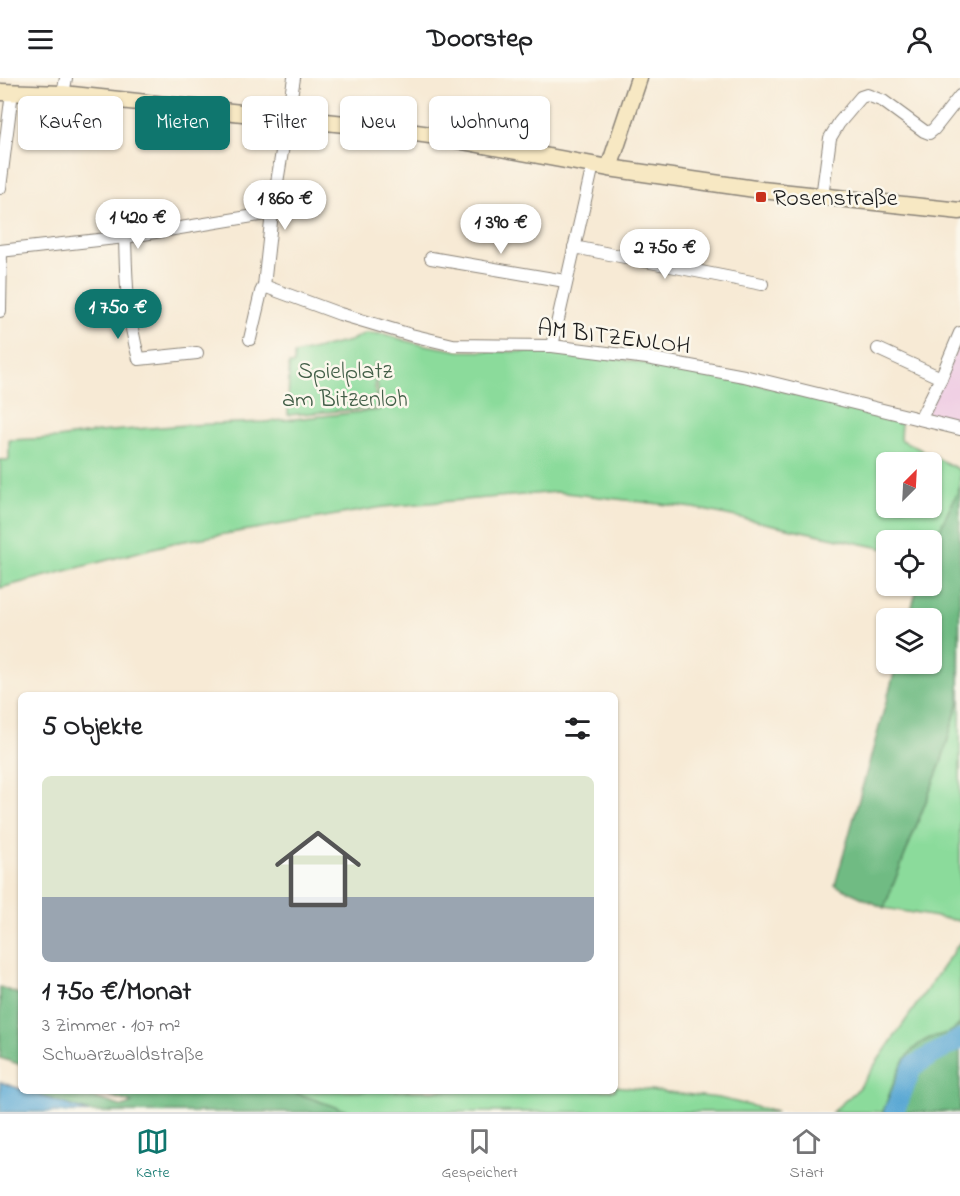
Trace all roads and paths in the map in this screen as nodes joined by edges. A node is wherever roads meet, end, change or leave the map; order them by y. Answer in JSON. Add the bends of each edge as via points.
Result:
{"nodes":[{"id":1,"x":294,"y":78,"type":"edge"},
{"id":2,"x":639,"y":78,"type":"edge"},
{"id":3,"x":64,"y":86,"type":"edge"},
{"id":4,"x":6,"y":92,"type":"edge"},
{"id":5,"x":290,"y":96,"type":"edge"},
{"id":6,"x":960,"y":96,"type":"edge"},
{"id":7,"x":242,"y":111,"type":"edge"},
{"id":8,"x":328,"y":122,"type":"edge"},
{"id":9,"x":281,"y":150,"type":"edge"},
{"id":10,"x":601,"y":166,"type":"junction"},
{"id":11,"x":0,"y":188,"type":"edge"},
{"id":12,"x":822,"y":197,"type":"junction"},
{"id":13,"x":960,"y":211,"type":"edge"},
{"id":14,"x":272,"y":213,"type":"junction"},
{"id":15,"x":125,"y":237,"type":"junction"},
{"id":16,"x":573,"y":247,"type":"junction"},
{"id":17,"x":0,"y":251,"type":"edge"},
{"id":18,"x":431,"y":258,"type":"dead end"},
{"id":19,"x":565,"y":281,"type":"junction"},
{"id":20,"x":762,"y":284,"type":"dead end"},
{"id":21,"x":264,"y":286,"type":"junction"},
{"id":22,"x":0,"y":311,"type":"edge"},
{"id":23,"x":960,"y":333,"type":"edge"},
{"id":24,"x":250,"y":339,"type":"dead end"},
{"id":25,"x":552,"y":346,"type":"junction"},
{"id":26,"x":878,"y":349,"type":"dead end"},
{"id":27,"x":197,"y":353,"type":"dead end"},
{"id":28,"x":941,"y":378,"type":"junction"},
{"id":29,"x":921,"y":418,"type":"junction"},
{"id":30,"x":960,"y":429,"type":"edge"}],
"edges":[{"from":1,"to":5,"type":"street"},
{"from":2,"to":10,"type":"street"},
{"from":3,"to":4,"type":"street"},
{"from":3,"to":7,"type":"street"},
{"from":4,"to":11,"type":"street"},
{"from":6,"to":12,"type":"street","via":[[929,133],[883,101],[867,95],[861,97],[830,138]]},
{"from":8,"to":10,"type":"street","via":[[430,135]]},
{"from":9,"to":14,"type":"street"},
{"from":10,"to":12,"type":"street"},
{"from":10,"to":16,"type":"street"},
{"from":12,"to":13,"type":"street"},
{"from":14,"to":15,"type":"street"},
{"from":14,"to":21,"type":"street"},
{"from":15,"to":17,"type":"street"},
{"from":15,"to":27,"type":"street","via":[[126,296],[139,359]]},
{"from":16,"to":19,"type":"street"},
{"from":16,"to":20,"type":"street"},
{"from":17,"to":22,"type":"street"},
{"from":18,"to":19,"type":"street"},
{"from":19,"to":25,"type":"street"},
{"from":21,"to":24,"type":"street"},
{"from":21,"to":25,"type":"street","name":"AM BITZENLOH","via":[[350,317],[453,345]]},
{"from":23,"to":28,"type":"street"},
{"from":25,"to":29,"type":"street","name":"AM BITZENLOH","via":[[744,376]]},
{"from":26,"to":28,"type":"street"},
{"from":28,"to":29,"type":"street"},
{"from":29,"to":30,"type":"street","name":"AM BITZENLOH"}]}
